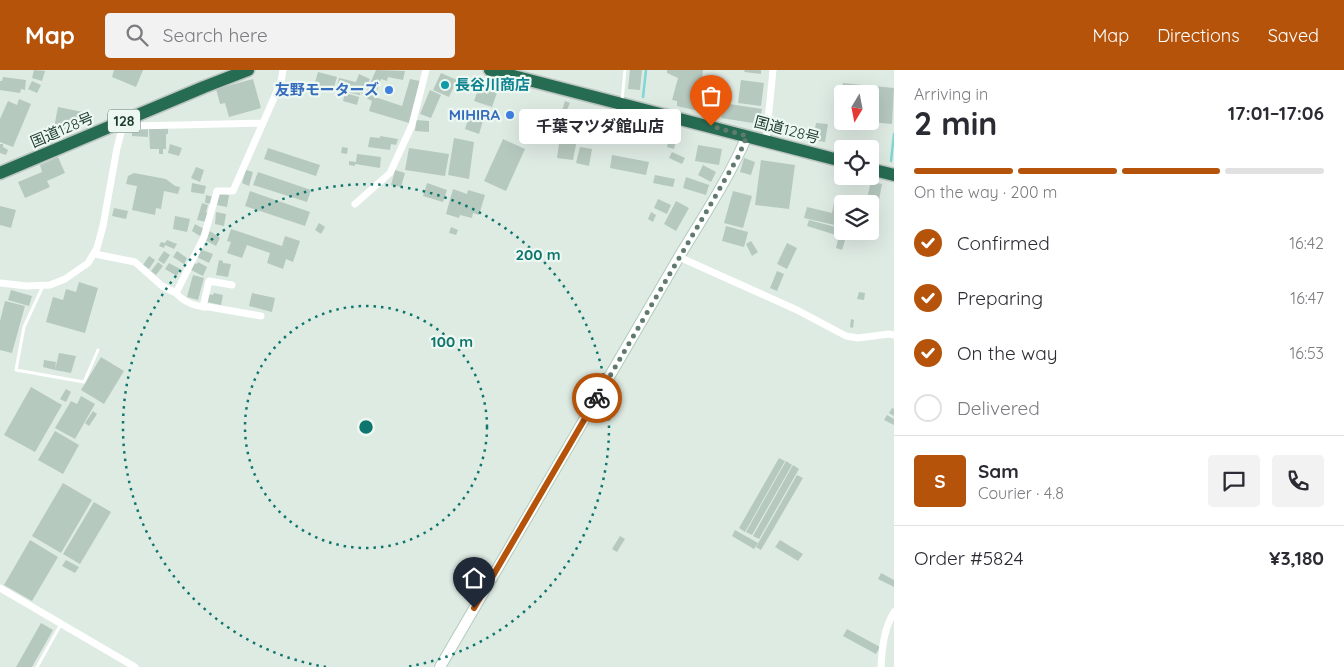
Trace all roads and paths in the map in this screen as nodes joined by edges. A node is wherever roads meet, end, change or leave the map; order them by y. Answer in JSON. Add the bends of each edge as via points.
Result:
{"nodes":[{"id":1,"x":248,"y":70,"type":"edge"},
{"id":2,"x":282,"y":70,"type":"edge"},
{"id":3,"x":426,"y":70,"type":"edge"},
{"id":4,"x":490,"y":70,"type":"edge"},
{"id":5,"x":625,"y":70,"type":"edge"},
{"id":6,"x":773,"y":70,"type":"edge"},
{"id":7,"x":514,"y":73,"type":"edge"},
{"id":8,"x":621,"y":103,"type":"junction"},
{"id":9,"x":122,"y":122,"type":"junction"},
{"id":10,"x":262,"y":123,"type":"junction"},
{"id":11,"x":747,"y":136,"type":"junction"},
{"id":12,"x":766,"y":140,"type":"junction"},
{"id":13,"x":834,"y":159,"type":"edge"},
{"id":14,"x":879,"y":171,"type":"edge"},
{"id":15,"x":0,"y":173,"type":"edge"},
{"id":16,"x":894,"y":175,"type":"edge"},
{"id":17,"x":356,"y":204,"type":"dead end"},
{"id":18,"x":95,"y":254,"type":"junction"},
{"id":19,"x":679,"y":257,"type":"junction"},
{"id":20,"x":0,"y":283,"type":"edge"},
{"id":21,"x":232,"y":285,"type":"dead end"},
{"id":22,"x":43,"y":286,"type":"junction"},
{"id":23,"x":176,"y":293,"type":"junction"},
{"id":24,"x":203,"y":307,"type":"junction"},
{"id":25,"x":261,"y":316,"type":"dead end"},
{"id":26,"x":894,"y":335,"type":"edge"},
{"id":27,"x":98,"y":350,"type":"dead end"},
{"id":28,"x":0,"y":588,"type":"edge"},
{"id":29,"x":894,"y":612,"type":"edge"},
{"id":30,"x":61,"y":624,"type":"junction"},
{"id":31,"x":37,"y":667,"type":"edge"},
{"id":32,"x":135,"y":667,"type":"edge"},
{"id":33,"x":440,"y":667,"type":"edge"},
{"id":34,"x":881,"y":667,"type":"edge"}],
"edges":[{"from":1,"to":9,"type":"highway","name":"国道128号","number":"128"},
{"from":2,"to":10,"type":"street","via":[[281,82]]},
{"from":3,"to":17,"type":"street","via":[[412,125],[390,173]]},
{"from":4,"to":7,"type":"highway","name":"国道128号"},
{"from":5,"to":8,"type":"lane"},
{"from":6,"to":12,"type":"street"},
{"from":7,"to":8,"type":"highway","name":"国道128号"},
{"from":8,"to":11,"type":"highway","name":"国道128号"},
{"from":9,"to":10,"type":"street","via":[[133,126]]},
{"from":9,"to":15,"type":"highway","name":"国道128号","number":"128"},
{"from":9,"to":18,"type":"street","via":[[108,207]]},
{"from":10,"to":23,"type":"street","via":[[233,191],[217,191],[204,237]]},
{"from":11,"to":12,"type":"highway","name":"国道128号"},
{"from":11,"to":19,"type":"street"},
{"from":12,"to":13,"type":"highway","name":"国道128号"},
{"from":14,"to":16,"type":"highway"},
{"from":18,"to":22,"type":"street","via":[[81,269],[57,283]]},
{"from":18,"to":23,"type":"street","via":[[135,262],[162,286]]},
{"from":19,"to":26,"type":"street","via":[[797,310],[846,336]]},
{"from":19,"to":33,"type":"street"},
{"from":20,"to":22,"type":"street"},
{"from":21,"to":24,"type":"street","via":[[210,281]]},
{"from":22,"to":27,"type":"lane","via":[[24,327],[16,370],[84,382]]},
{"from":23,"to":24,"type":"street","via":[[184,302]]},
{"from":24,"to":25,"type":"street"},
{"from":28,"to":30,"type":"street"},
{"from":29,"to":34,"type":"street","via":[[888,622]]},
{"from":30,"to":31,"type":"lane"},
{"from":30,"to":32,"type":"street"}]}
